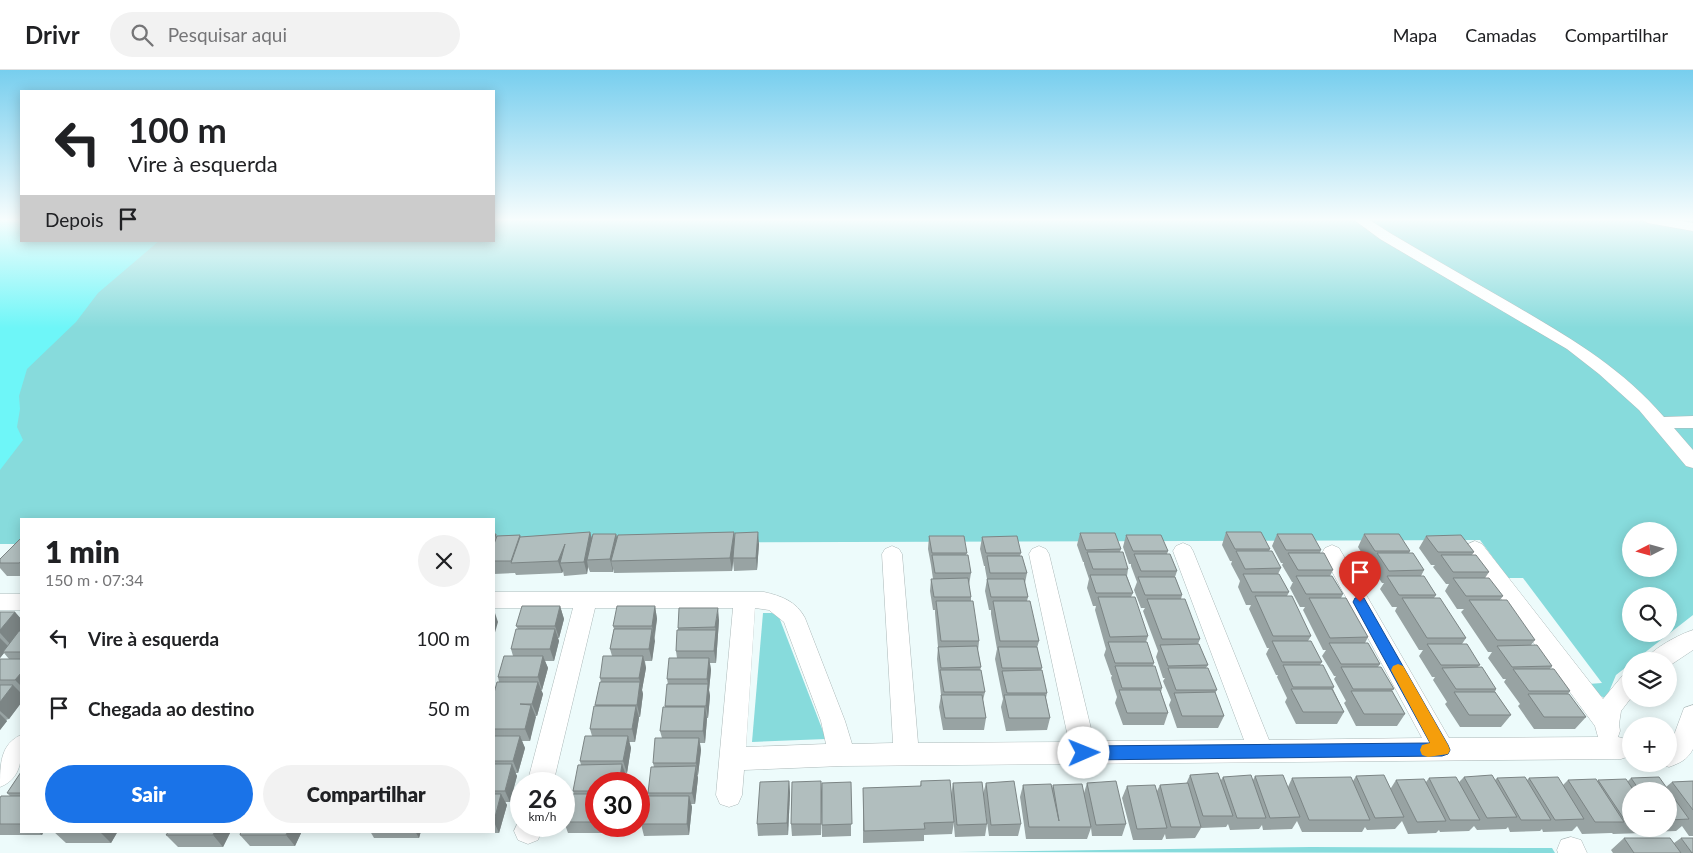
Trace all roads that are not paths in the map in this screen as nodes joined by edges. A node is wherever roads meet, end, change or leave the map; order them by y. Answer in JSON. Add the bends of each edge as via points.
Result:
{"nodes":[{"id":1,"x":1419,"y":256,"type":"edge"},
{"id":2,"x":1693,"y":422,"type":"edge"},
{"id":3,"x":1658,"y":423,"type":"junction"},
{"id":4,"x":1693,"y":462,"type":"edge"},
{"id":5,"x":1475,"y":549,"type":"dead end"},
{"id":6,"x":1183,"y":551,"type":"dead end"},
{"id":7,"x":1332,"y":552,"type":"dead end"},
{"id":8,"x":892,"y":554,"type":"dead end"},
{"id":9,"x":1039,"y":554,"type":"dead end"},
{"id":10,"x":586,"y":599,"type":"junction"},
{"id":11,"x":495,"y":600,"type":"edge"},
{"id":12,"x":745,"y":600,"type":"junction"},
{"id":13,"x":0,"y":602,"type":"edge"},
{"id":14,"x":20,"y":602,"type":"edge"},
{"id":15,"x":1693,"y":639,"type":"edge"},
{"id":16,"x":1672,"y":652,"type":"edge"},
{"id":17,"x":1622,"y":693,"type":"edge"},
{"id":18,"x":1693,"y":716,"type":"edge"},
{"id":19,"x":1606,"y":722,"type":"junction"},
{"id":20,"x":20,"y":747,"type":"edge"},
{"id":21,"x":1622,"y":747,"type":"edge"},
{"id":22,"x":1442,"y":750,"type":"junction"},
{"id":23,"x":1261,"y":751,"type":"junction"},
{"id":24,"x":1622,"y":751,"type":"edge"},
{"id":25,"x":1677,"y":751,"type":"edge"},
{"id":26,"x":1084,"y":753,"type":"junction"},
{"id":27,"x":842,"y":755,"type":"junction"},
{"id":28,"x":906,"y":755,"type":"junction"},
{"id":29,"x":732,"y":759,"type":"junction"},
{"id":30,"x":543,"y":772,"type":"edge"},
{"id":31,"x":0,"y":775,"type":"edge"},
{"id":32,"x":728,"y":795,"type":"dead end"}],
"edges":[{"from":1,"to":3,"type":"street","via":[[1573,346],[1605,370]]},
{"from":2,"to":3,"type":"street"},
{"from":3,"to":4,"type":"street"},
{"from":5,"to":19,"type":"street"},
{"from":6,"to":23,"type":"street"},
{"from":7,"to":22,"type":"street"},
{"from":8,"to":28,"type":"street"},
{"from":9,"to":26,"type":"street"},
{"from":10,"to":11,"type":"street"},
{"from":10,"to":12,"type":"street"},
{"from":10,"to":30,"type":"street"},
{"from":12,"to":27,"type":"street","via":[[775,602],[794,618],[833,720]]},
{"from":12,"to":29,"type":"street"},
{"from":13,"to":14,"type":"street"},
{"from":15,"to":16,"type":"street"},
{"from":17,"to":19,"type":"street","via":[[1614,702]]},
{"from":18,"to":25,"type":"street","via":[[1683,744]]},
{"from":19,"to":21,"type":"street","via":[[1610,735]]},
{"from":20,"to":31,"type":"street"},
{"from":22,"to":23,"type":"street"},
{"from":22,"to":24,"type":"street"},
{"from":23,"to":26,"type":"street"},
{"from":26,"to":28,"type":"street"},
{"from":27,"to":28,"type":"street"},
{"from":27,"to":29,"type":"street"},
{"from":29,"to":32,"type":"street"}]}
